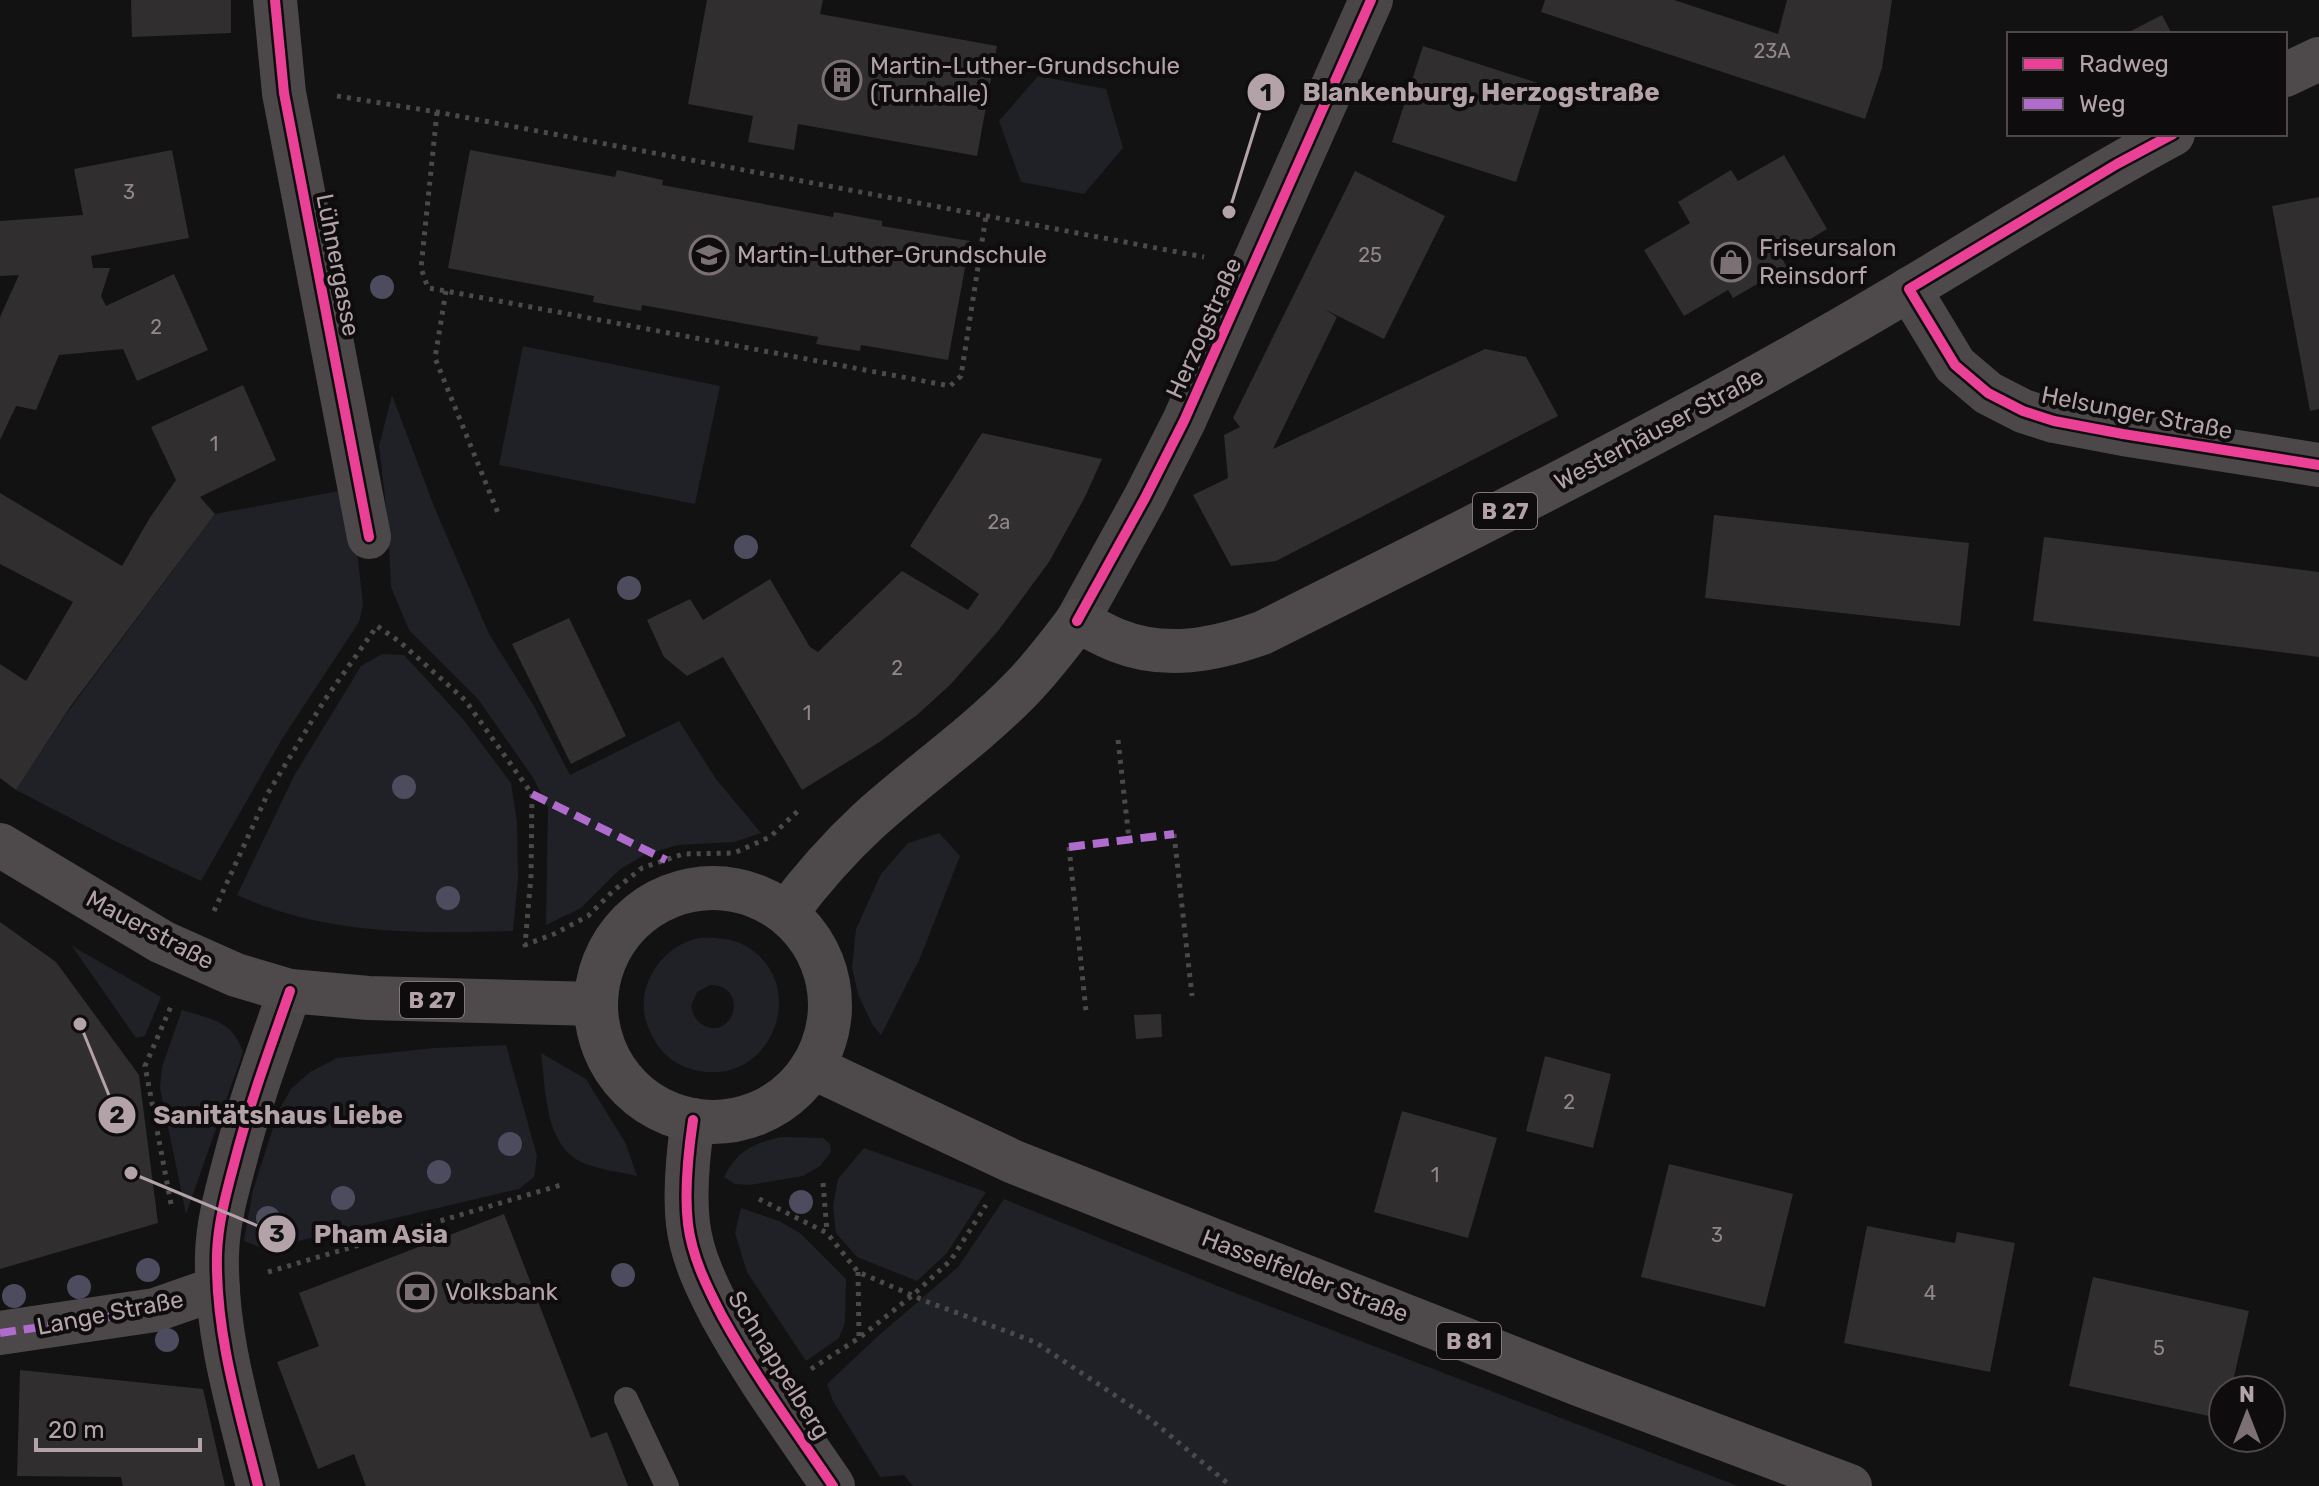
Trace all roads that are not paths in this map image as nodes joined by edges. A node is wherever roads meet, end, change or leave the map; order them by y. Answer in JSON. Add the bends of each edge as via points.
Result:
{"nodes":[{"id":1,"x":275,"y":0,"type":"edge"},
{"id":2,"x":1371,"y":0,"type":"edge"},
{"id":3,"x":2319,"y":59,"type":"edge"},
{"id":4,"x":2287,"y":74,"type":"edge"},
{"id":5,"x":2169,"y":136,"type":"edge"},
{"id":6,"x":1909,"y":289,"type":"junction"},
{"id":7,"x":2319,"y":465,"type":"edge"},
{"id":8,"x":369,"y":537,"type":"dead end"},
{"id":9,"x":1077,"y":621,"type":"junction"},
{"id":10,"x":0,"y":845,"type":"edge"},
{"id":11,"x":786,"y":913,"type":"junction"},
{"id":12,"x":290,"y":991,"type":"junction"},
{"id":13,"x":596,"y":1004,"type":"junction"},
{"id":14,"x":812,"y":1067,"type":"junction"},
{"id":15,"x":693,"y":1120,"type":"junction"},
{"id":16,"x":218,"y":1288,"type":"junction"},
{"id":17,"x":0,"y":1333,"type":"edge"},
{"id":18,"x":626,"y":1399,"type":"dead end"},
{"id":19,"x":258,"y":1486,"type":"edge"},
{"id":20,"x":667,"y":1486,"type":"edge"},
{"id":21,"x":833,"y":1486,"type":"edge"},
{"id":22,"x":1850,"y":1486,"type":"edge"}],
"edges":[{"from":1,"to":8,"type":"street","name":"Lühnergasse","via":[[284,93]]},
{"from":2,"to":9,"type":"street","name":"Herzogstraße","via":[[1184,421]]},
{"from":3,"to":4,"type":"main road"},
{"from":5,"to":6,"type":"main road","name":"Westerhäuser Straße","number":"B 27"},
{"from":6,"to":7,"type":"street","name":"Helsunger Straße","via":[[1955,365],[1988,393],[2023,411],[2068,424]]},
{"from":6,"to":9,"type":"main road","name":"Westerhäuser Straße","number":"B 27","via":[[1606,459],[1262,633],[1194,652],[1164,651],[1116,641]]},
{"from":9,"to":11,"type":"main road","name":"Herzogstraße","via":[[1019,692],[863,826]]},
{"from":10,"to":12,"type":"main road","name":"Mauerstraße","number":"B 27","via":[[162,942],[236,975]]},
{"from":11,"to":13,"type":"main road","via":[[753,895],[717,888],[663,899],[632,920],[610,950]]},
{"from":11,"to":14,"type":"main road","via":[[817,951],[830,995],[825,1040]]},
{"from":12,"to":13,"type":"main road","name":"Mauerstraße","number":"B 27"},
{"from":12,"to":16,"type":"street","via":[[253,1095],[221,1213]]},
{"from":13,"to":15,"type":"main road","via":[[604,1047],[618,1074],[664,1111]]},
{"from":14,"to":15,"type":"main road","via":[[785,1098],[761,1112],[720,1122]]},
{"from":14,"to":22,"type":"main road","name":"Hasselfelder Straße","number":"B 81","via":[[1014,1162]]},
{"from":15,"to":21,"type":"street","name":"Schnappelberg","via":[[688,1225],[707,1288],[738,1345]]},
{"from":16,"to":17,"type":"street","name":"Lange Straße","via":[[155,1310]]},
{"from":16,"to":19,"type":"street","via":[[224,1338]]},
{"from":18,"to":20,"type":"lane"}]}
